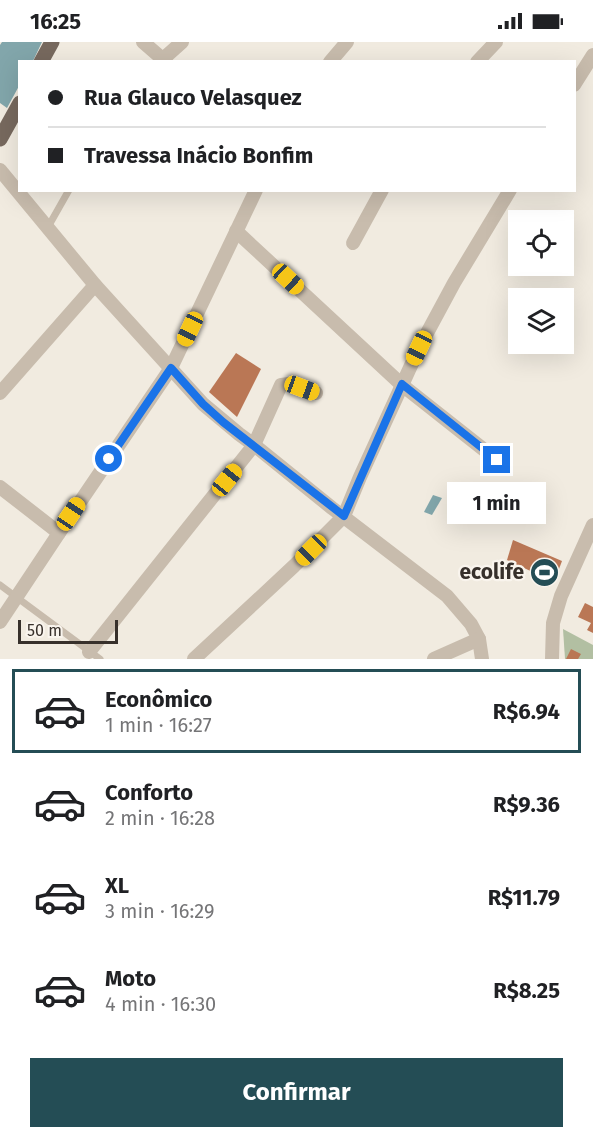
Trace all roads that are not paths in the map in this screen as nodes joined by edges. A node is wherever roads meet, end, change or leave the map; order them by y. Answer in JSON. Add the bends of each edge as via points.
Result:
{"nodes":[{"id":1,"x":52,"y":42,"type":"edge"},
{"id":2,"x":143,"y":42,"type":"edge"},
{"id":3,"x":182,"y":42,"type":"edge"},
{"id":4,"x":346,"y":42,"type":"edge"},
{"id":5,"x":496,"y":42,"type":"edge"},
{"id":6,"x":593,"y":55,"type":"edge"},
{"id":7,"x":42,"y":60,"type":"edge"},
{"id":8,"x":165,"y":60,"type":"edge"},
{"id":9,"x":332,"y":60,"type":"edge"},
{"id":10,"x":479,"y":60,"type":"edge"},
{"id":11,"x":576,"y":82,"type":"edge"},
{"id":12,"x":18,"y":107,"type":"edge"},
{"id":13,"x":0,"y":139,"type":"edge"},
{"id":14,"x":0,"y":170,"type":"edge"},
{"id":15,"x":68,"y":192,"type":"edge"},
{"id":16,"x":255,"y":192,"type":"edge"},
{"id":17,"x":381,"y":192,"type":"edge"},
{"id":18,"x":509,"y":192,"type":"edge"},
{"id":19,"x":47,"y":228,"type":"junction"},
{"id":20,"x":236,"y":231,"type":"junction"},
{"id":21,"x":353,"y":243,"type":"dead end"},
{"id":22,"x":95,"y":285,"type":"junction"},
{"id":23,"x":171,"y":368,"type":"junction"},
{"id":24,"x":402,"y":384,"type":"junction"},
{"id":25,"x":0,"y":393,"type":"edge"},
{"id":26,"x":316,"y":393,"type":"dead end"},
{"id":27,"x":254,"y":445,"type":"junction"},
{"id":28,"x":497,"y":460,"type":"dead end"},
{"id":29,"x":0,"y":487,"type":"edge"},
{"id":30,"x":344,"y":516,"type":"junction"},
{"id":31,"x":593,"y":525,"type":"edge"},
{"id":32,"x":59,"y":532,"type":"junction"},
{"id":33,"x":0,"y":585,"type":"edge"},
{"id":34,"x":16,"y":597,"type":"junction"},
{"id":35,"x":0,"y":622,"type":"edge"},
{"id":36,"x":479,"y":639,"type":"junction"},
{"id":37,"x":94,"y":655,"type":"edge"},
{"id":38,"x":194,"y":659,"type":"edge"},
{"id":39,"x":434,"y":659,"type":"edge"},
{"id":40,"x":482,"y":659,"type":"edge"},
{"id":41,"x":552,"y":659,"type":"edge"}],
"edges":[{"from":1,"to":7,"type":"main road"},
{"from":2,"to":8,"type":"street"},
{"from":3,"to":8,"type":"street"},
{"from":4,"to":9,"type":"street"},
{"from":5,"to":10,"type":"street"},
{"from":6,"to":11,"type":"street"},
{"from":12,"to":13,"type":"main road"},
{"from":14,"to":19,"type":"street"},
{"from":15,"to":19,"type":"lane"},
{"from":16,"to":20,"type":"street"},
{"from":17,"to":21,"type":"street"},
{"from":18,"to":24,"type":"street","via":[[454,283]]},
{"from":19,"to":22,"type":"street"},
{"from":20,"to":23,"type":"street"},
{"from":20,"to":24,"type":"street"},
{"from":22,"to":23,"type":"street"},
{"from":22,"to":25,"type":"street"},
{"from":23,"to":27,"type":"street","via":[[203,404]]},
{"from":23,"to":32,"type":"street"},
{"from":24,"to":28,"type":"street"},
{"from":24,"to":30,"type":"street"},
{"from":26,"to":27,"type":"street","via":[[281,385]]},
{"from":27,"to":30,"type":"street"},
{"from":27,"to":37,"type":"street"},
{"from":29,"to":32,"type":"street"},
{"from":30,"to":36,"type":"street","via":[[447,596]]},
{"from":30,"to":38,"type":"street"},
{"from":31,"to":41,"type":"street","via":[[561,596],[553,623]]},
{"from":32,"to":34,"type":"street"},
{"from":33,"to":34,"type":"lane"},
{"from":34,"to":35,"type":"street"},
{"from":34,"to":37,"type":"lane"},
{"from":36,"to":39,"type":"street"},
{"from":36,"to":40,"type":"street"}]}
